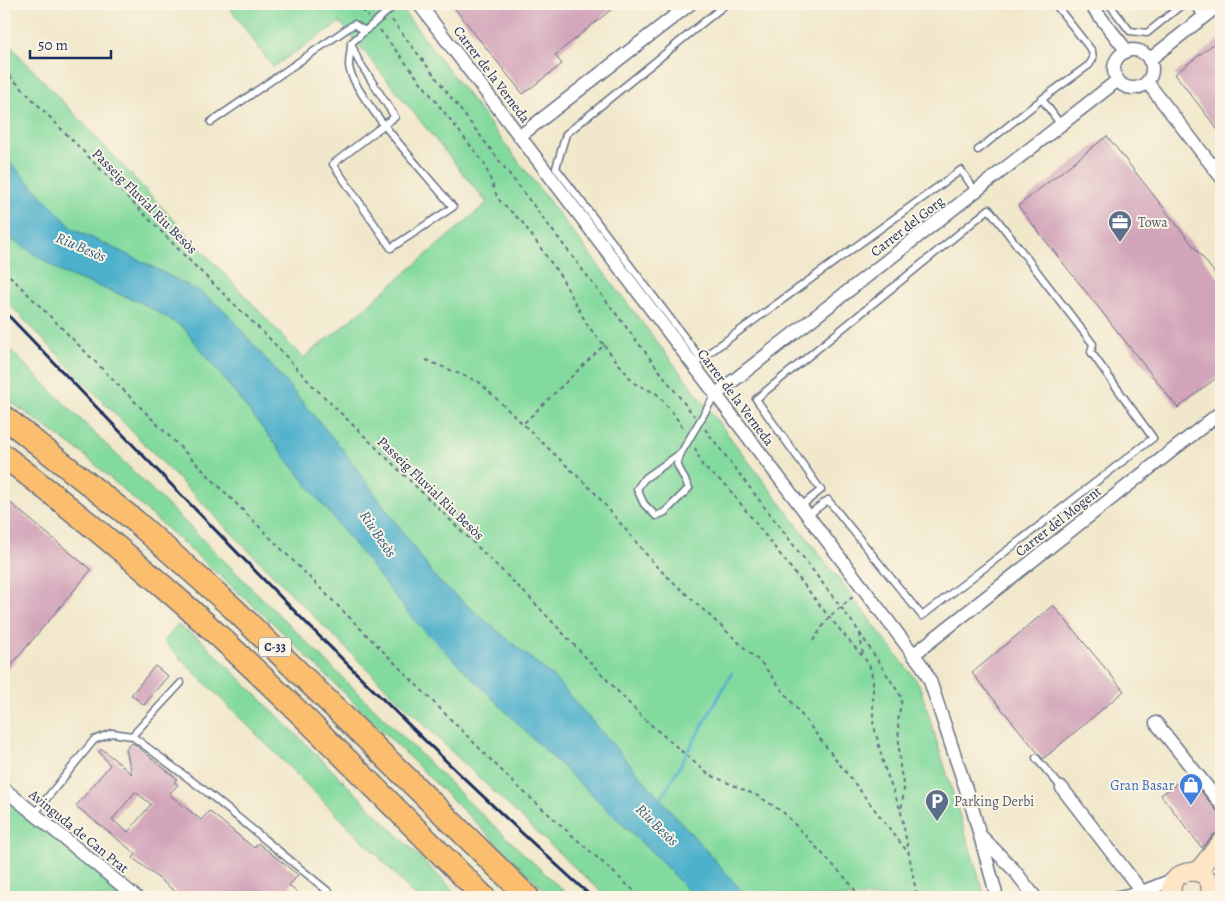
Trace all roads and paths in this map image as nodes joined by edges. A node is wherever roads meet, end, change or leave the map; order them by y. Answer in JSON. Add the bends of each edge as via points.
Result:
{"nodes":[{"id":1,"x":357,"y":4,"type":"edge"},
{"id":2,"x":396,"y":4,"type":"edge"},
{"id":3,"x":419,"y":4,"type":"edge"},
{"id":4,"x":690,"y":4,"type":"edge"},
{"id":5,"x":726,"y":4,"type":"edge"},
{"id":6,"x":1055,"y":4,"type":"edge"},
{"id":7,"x":1090,"y":4,"type":"edge"},
{"id":8,"x":1109,"y":4,"type":"edge"},
{"id":9,"x":1183,"y":4,"type":"edge"},
{"id":10,"x":1193,"y":4,"type":"edge"},
{"id":11,"x":1220,"y":4,"type":"edge"},
{"id":12,"x":1202,"y":17,"type":"junction"},
{"id":13,"x":374,"y":23,"type":"junction"},
{"id":14,"x":365,"y":31,"type":"junction"},
{"id":15,"x":351,"y":43,"type":"junction"},
{"id":16,"x":1127,"y":51,"type":"junction"},
{"id":17,"x":1149,"y":60,"type":"junction"},
{"id":18,"x":4,"y":70,"type":"edge"},
{"id":19,"x":1118,"y":80,"type":"junction"},
{"id":20,"x":1147,"y":82,"type":"junction"},
{"id":21,"x":1042,"y":99,"type":"junction"},
{"id":22,"x":211,"y":122,"type":"dead end"},
{"id":23,"x":385,"y":124,"type":"junction"},
{"id":24,"x":1061,"y":125,"type":"junction"},
{"id":25,"x":520,"y":136,"type":"junction"},
{"id":26,"x":978,"y":150,"type":"dead end"},
{"id":27,"x":1221,"y":177,"type":"edge"},
{"id":28,"x":976,"y":192,"type":"junction"},
{"id":29,"x":4,"y":270,"type":"edge"},
{"id":30,"x":604,"y":345,"type":"junction"},
{"id":31,"x":426,"y":360,"type":"dead end"},
{"id":32,"x":697,"y":362,"type":"junction"},
{"id":33,"x":715,"y":395,"type":"junction"},
{"id":34,"x":1221,"y":412,"type":"edge"},
{"id":35,"x":4,"y":416,"type":"edge"},
{"id":36,"x":524,"y":423,"type":"junction"},
{"id":37,"x":690,"y":438,"type":"junction"},
{"id":38,"x":681,"y":453,"type":"junction"},
{"id":39,"x":4,"y":456,"type":"edge"},
{"id":40,"x":805,"y":510,"type":"junction"},
{"id":41,"x":863,"y":588,"type":"junction"},
{"id":42,"x":829,"y":617,"type":"junction"},
{"id":43,"x":860,"y":633,"type":"dead end"},
{"id":44,"x":813,"y":641,"type":"dead end"},
{"id":45,"x":914,"y":655,"type":"junction"},
{"id":46,"x":863,"y":656,"type":"junction"},
{"id":47,"x":181,"y":683,"type":"dead end"},
{"id":48,"x":1156,"y":723,"type":"dead end"},
{"id":49,"x":132,"y":736,"type":"junction"},
{"id":50,"x":1036,"y":758,"type":"dead end"},
{"id":51,"x":1062,"y":788,"type":"joint"},
{"id":52,"x":4,"y":789,"type":"edge"},
{"id":53,"x":1221,"y":804,"type":"edge"},
{"id":54,"x":901,"y":812,"type":"dead end"},
{"id":55,"x":34,"y":814,"type":"junction"},
{"id":56,"x":980,"y":835,"type":"junction"},
{"id":57,"x":1221,"y":842,"type":"edge"},
{"id":58,"x":907,"y":852,"type":"dead end"},
{"id":59,"x":1014,"y":870,"type":"junction"},
{"id":60,"x":989,"y":872,"type":"junction"},
{"id":61,"x":1197,"y":872,"type":"junction"},
{"id":62,"x":1163,"y":891,"type":"edge"},
{"id":63,"x":1211,"y":896,"type":"edge"},
{"id":64,"x":136,"y":897,"type":"edge"},
{"id":65,"x":335,"y":897,"type":"edge"},
{"id":66,"x":484,"y":897,"type":"edge"},
{"id":67,"x":528,"y":897,"type":"edge"},
{"id":68,"x":641,"y":897,"type":"edge"},
{"id":69,"x":860,"y":897,"type":"edge"},
{"id":70,"x":997,"y":897,"type":"edge"},
{"id":71,"x":1035,"y":897,"type":"edge"},
{"id":72,"x":1118,"y":897,"type":"edge"}],
"edges":[{"from":1,"to":13,"type":"path"},
{"from":2,"to":13,"type":"lane"},
{"from":3,"to":25,"type":"street","name":"Carrer de la Verneda"},
{"from":4,"to":25,"type":"street"},
{"from":5,"to":32,"type":"lane","via":[[566,134],[556,168]]},
{"from":6,"to":21,"type":"lane","via":[[1092,51],[1093,59]]},
{"from":7,"to":16,"type":"street"},
{"from":8,"to":9,"type":"lane","via":[[1130,31],[1147,33]]},
{"from":10,"to":12,"type":"lane"},
{"from":11,"to":12,"type":"street"},
{"from":12,"to":17,"type":"street"},
{"from":13,"to":14,"type":"lane"},
{"from":13,"to":30,"type":"path","via":[[484,163],[498,198],[523,223],[561,277],[588,326]]},
{"from":14,"to":15,"type":"lane"},
{"from":14,"to":22,"type":"lane","via":[[354,24]]},
{"from":15,"to":23,"type":"lane","via":[[349,67],[360,94]]},
{"from":15,"to":23,"type":"lane","via":[[358,60],[395,117]]},
{"from":16,"to":17,"type":"street","via":[[1141,52]]},
{"from":16,"to":19,"type":"street","via":[[1115,63]]},
{"from":17,"to":20,"type":"street","via":[[1151,73]]},
{"from":18,"to":69,"type":"path","name":"Passeig Fluvial Riu Besòs","via":[[187,258],[272,340],[311,384],[529,597],[642,717],[708,774],[760,797],[784,813]]},
{"from":19,"to":20,"type":"street","via":[[1134,88]]},
{"from":19,"to":24,"type":"street","name":"Carrer del Gorg"},
{"from":20,"to":27,"type":"street"},
{"from":21,"to":24,"type":"lane"},
{"from":21,"to":26,"type":"lane"},
{"from":23,"to":23,"type":"lane","via":[[453,207],[391,248],[333,164]]},
{"from":24,"to":28,"type":"street","name":"Carrer del Gorg"},
{"from":25,"to":32,"type":"street","name":"Carrer de la Verneda"},
{"from":28,"to":32,"type":"lane","via":[[961,170]]},
{"from":28,"to":33,"type":"street","name":"Carrer del Gorg"},
{"from":29,"to":68,"type":"path","via":[[515,784]]},
{"from":30,"to":36,"type":"path"},
{"from":30,"to":37,"type":"path","via":[[634,383],[657,394]]},
{"from":31,"to":36,"type":"path","via":[[479,382]]},
{"from":32,"to":33,"type":"street","name":"Carrer de la Verneda"},
{"from":33,"to":37,"type":"lane"},
{"from":33,"to":40,"type":"street","name":"Carrer de la Verneda"},
{"from":34,"to":45,"type":"street","name":"Carrer del Mogent"},
{"from":35,"to":67,"type":"highway","number":"C-33","via":[[134,520],[233,608]]},
{"from":36,"to":58,"type":"path","via":[[595,493],[657,567],[763,666]]},
{"from":37,"to":38,"type":"lane"},
{"from":37,"to":42,"type":"path","via":[[703,466],[726,485]]},
{"from":38,"to":38,"type":"lane","via":[[650,474],[637,489],[644,504],[656,516],[665,512],[689,488],[677,464]]},
{"from":39,"to":66,"type":"highway","number":"C-33","via":[[188,608]]},
{"from":40,"to":40,"type":"lane","via":[[820,490],[756,398],[989,209],[1093,344],[1091,352],[1153,438],[922,616],[828,500]]},
{"from":40,"to":41,"type":"street","name":"Carrer de la Verneda"},
{"from":41,"to":42,"type":"path"},
{"from":41,"to":45,"type":"street","name":"Carrer de la Verneda"},
{"from":42,"to":44,"type":"path"},
{"from":42,"to":46,"type":"path"},
{"from":43,"to":46,"type":"path"},
{"from":45,"to":56,"type":"street","name":"Carrer de la Verneda","via":[[930,681]]},
{"from":46,"to":54,"type":"path","via":[[870,664],[873,679],[873,722]]},
{"from":47,"to":49,"type":"lane"},
{"from":48,"to":53,"type":"street"},
{"from":49,"to":55,"type":"lane","via":[[112,733],[94,740]]},
{"from":49,"to":65,"type":"lane","via":[[208,793]]},
{"from":50,"to":51,"type":"lane"},
{"from":51,"to":62,"type":"street"},
{"from":52,"to":55,"type":"street","name":"Avinguda de Can Prat"},
{"from":55,"to":64,"type":"street","name":"Avinguda de Can Prat"},
{"from":56,"to":59,"type":"street","name":"Carrer de la Verneda"},
{"from":56,"to":60,"type":"street","name":"Carrer de la Verneda"},
{"from":57,"to":61,"type":"street"},
{"from":59,"to":60,"type":"street","via":[[998,865]]},
{"from":59,"to":71,"type":"street","name":"Carrer de la Verneda"},
{"from":60,"to":70,"type":"street","name":"Carrer de la Verneda"},
{"from":61,"to":62,"type":"street","via":[[1188,871]]},
{"from":61,"to":63,"type":"street","via":[[1208,880]]},
{"from":62,"to":72,"type":"street"}]}
